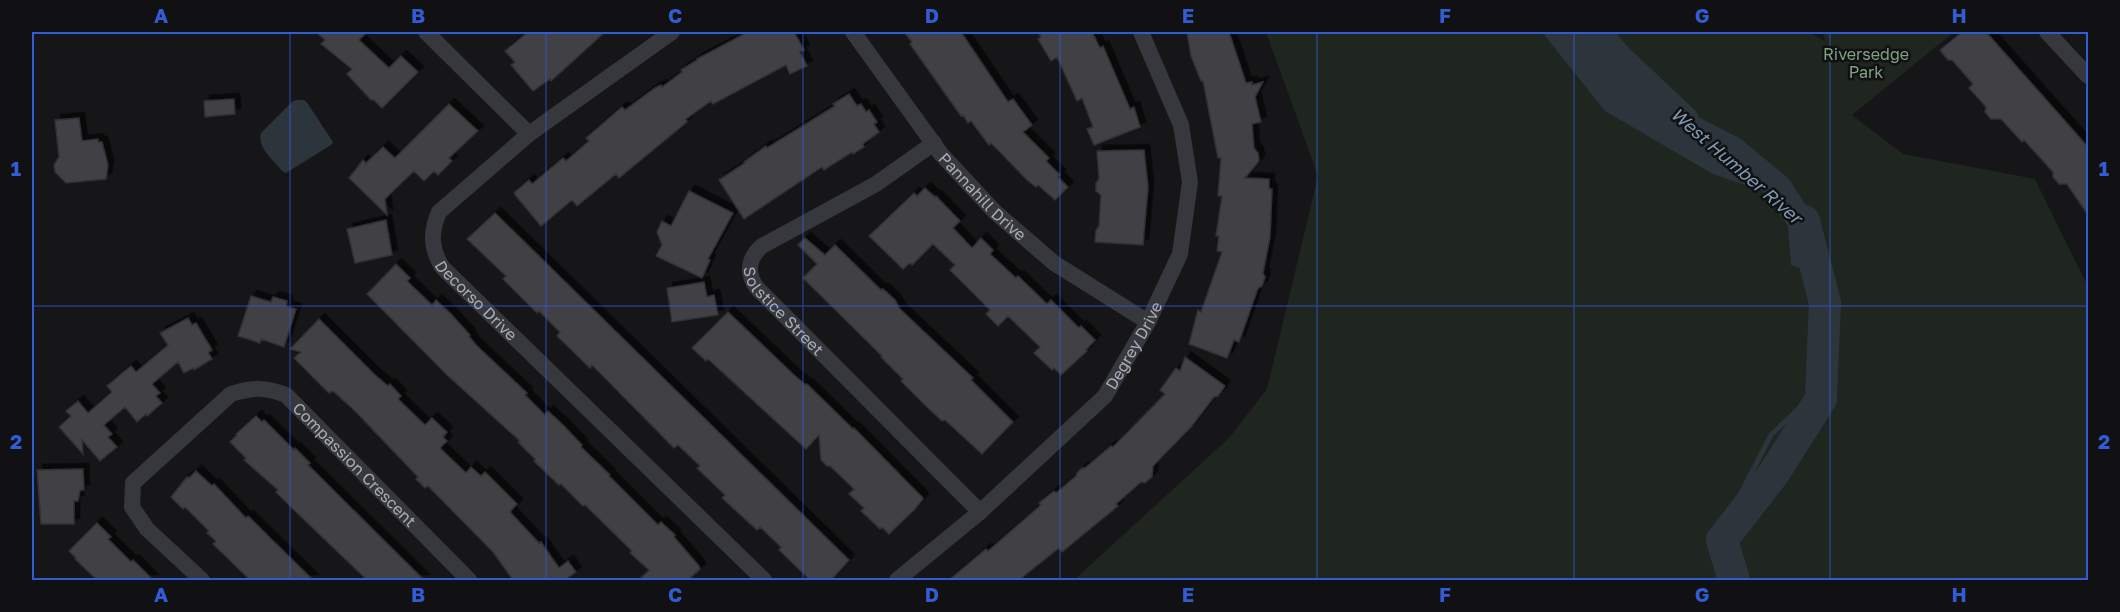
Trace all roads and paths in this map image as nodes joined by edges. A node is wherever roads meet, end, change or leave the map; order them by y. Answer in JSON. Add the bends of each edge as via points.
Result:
{"nodes":[{"id":1,"x":426,"y":32,"type":"edge"},
{"id":2,"x":672,"y":32,"type":"edge"},
{"id":3,"x":854,"y":32,"type":"edge"},
{"id":4,"x":1141,"y":32,"type":"edge"},
{"id":5,"x":2047,"y":32,"type":"edge"},
{"id":6,"x":2087,"y":72,"type":"edge"},
{"id":7,"x":529,"y":134,"type":"junction"},
{"id":8,"x":934,"y":143,"type":"junction"},
{"id":9,"x":1148,"y":322,"type":"junction"},
{"id":10,"x":980,"y":512,"type":"junction"},
{"id":11,"x":202,"y":580,"type":"edge"},
{"id":12,"x":469,"y":580,"type":"edge"},
{"id":13,"x":764,"y":580,"type":"edge"},
{"id":14,"x":897,"y":580,"type":"edge"}],
"edges":[{"from":1,"to":7,"type":"street"},
{"from":2,"to":7,"type":"street","name":"Decorso Drive"},
{"from":3,"to":8,"type":"street","name":"Pannahill Drive"},
{"from":4,"to":9,"type":"street","name":"Degrey Drive","via":[[1180,125],[1190,182],[1180,254]]},
{"from":5,"to":6,"type":"street"},
{"from":7,"to":13,"type":"street","name":"Decorso Drive","via":[[439,212],[433,225],[435,254],[442,267]]},
{"from":8,"to":9,"type":"street","name":"Pannahill Drive","via":[[995,212],[1054,263]]},
{"from":8,"to":10,"type":"street","name":"Solstice Street","via":[[876,184],[762,246],[752,258],[750,274],[757,288]]},
{"from":9,"to":10,"type":"street","name":"Degrey Drive","via":[[1105,396]]},
{"from":10,"to":14,"type":"street","name":"Degrey Drive"},
{"from":11,"to":12,"type":"street","name":"Compassion Crescent","via":[[147,529],[132,507],[133,483],[231,394],[249,388],[268,388],[286,395]]}]}
